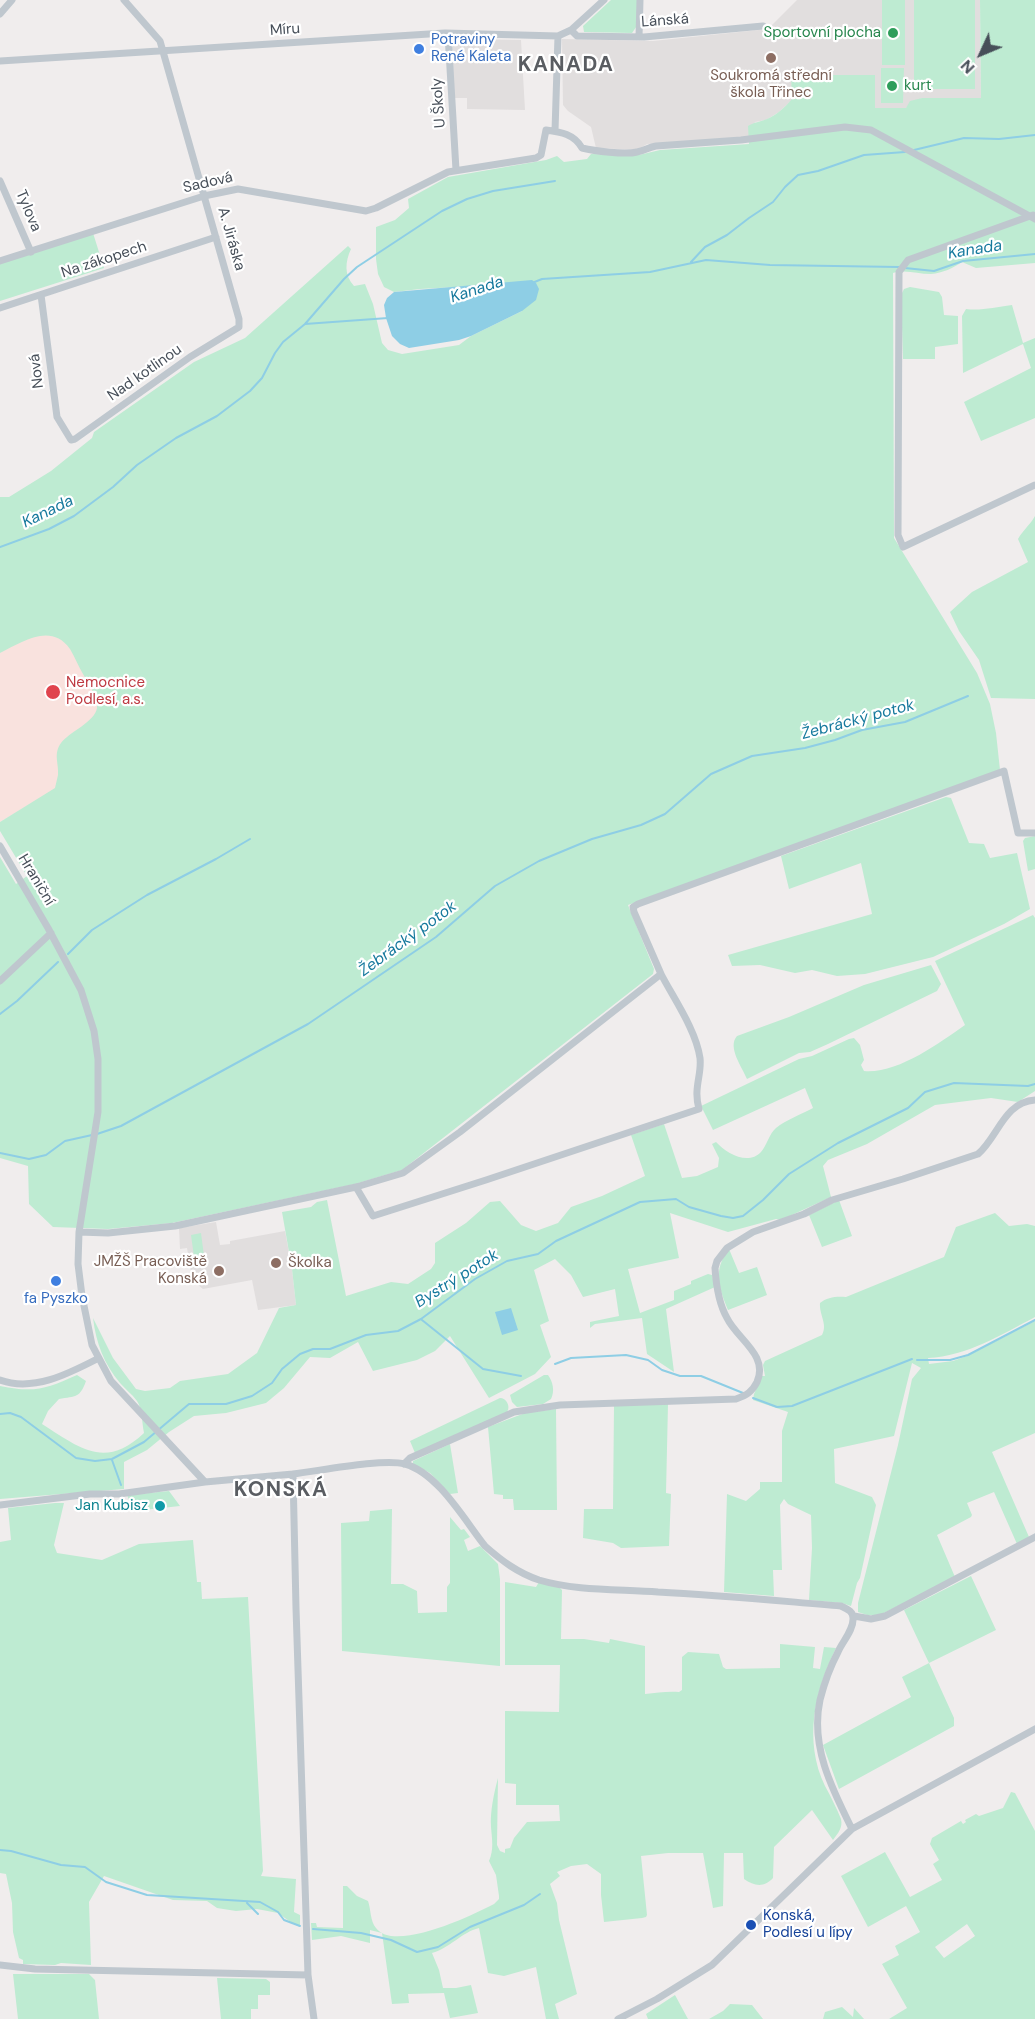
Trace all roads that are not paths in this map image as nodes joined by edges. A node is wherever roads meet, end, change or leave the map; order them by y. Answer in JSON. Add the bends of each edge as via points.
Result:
{"nodes":[{"id":1,"x":12,"y":0,"type":"edge"},
{"id":2,"x":124,"y":0,"type":"edge"},
{"id":3,"x":640,"y":0,"type":"edge"},
{"id":4,"x":602,"y":1,"type":"edge"},
{"id":5,"x":0,"y":14,"type":"edge"},
{"id":6,"x":763,"y":26,"type":"dead end"},
{"id":7,"x":571,"y":30,"type":"junction"},
{"id":8,"x":448,"y":34,"type":"junction"},
{"id":9,"x":558,"y":36,"type":"junction"},
{"id":10,"x":639,"y":37,"type":"junction"},
{"id":11,"x":163,"y":51,"type":"junction"},
{"id":12,"x":0,"y":61,"type":"edge"},
{"id":13,"x":555,"y":131,"type":"junction"},
{"id":14,"x":456,"y":170,"type":"junction"},
{"id":15,"x":0,"y":181,"type":"edge"},
{"id":16,"x":204,"y":196,"type":"junction"},
{"id":17,"x":1034,"y":217,"type":"edge"},
{"id":18,"x":216,"y":237,"type":"junction"},
{"id":19,"x":31,"y":252,"type":"junction"},
{"id":20,"x":0,"y":261,"type":"edge"},
{"id":21,"x":41,"y":295,"type":"junction"},
{"id":22,"x":0,"y":308,"type":"edge"},
{"id":23,"x":237,"y":330,"type":"joint"},
{"id":24,"x":71,"y":440,"type":"joint"},
{"id":25,"x":1035,"y":485,"type":"edge"},
{"id":26,"x":1035,"y":833,"type":"edge"},
{"id":27,"x":0,"y":846,"type":"edge"},
{"id":28,"x":50,"y":931,"type":"junction"},
{"id":29,"x":661,"y":974,"type":"junction"},
{"id":30,"x":0,"y":981,"type":"edge"},
{"id":31,"x":1035,"y":1100,"type":"edge"},
{"id":32,"x":356,"y":1187,"type":"junction"},
{"id":33,"x":79,"y":1232,"type":"junction"},
{"id":34,"x":98,"y":1359,"type":"junction"},
{"id":35,"x":0,"y":1380,"type":"edge"},
{"id":36,"x":404,"y":1464,"type":"junction"},
{"id":37,"x":293,"y":1474,"type":"junction"},
{"id":38,"x":205,"y":1482,"type":"junction"},
{"id":39,"x":0,"y":1505,"type":"edge"},
{"id":40,"x":1035,"y":1537,"type":"edge"},
{"id":41,"x":854,"y":1617,"type":"junction"},
{"id":42,"x":1035,"y":1729,"type":"edge"},
{"id":43,"x":852,"y":1829,"type":"junction"},
{"id":44,"x":0,"y":1965,"type":"edge"},
{"id":45,"x":308,"y":1975,"type":"junction"},
{"id":46,"x":314,"y":2019,"type":"edge"},
{"id":47,"x":618,"y":2019,"type":"edge"}],
"edges":[{"from":1,"to":5,"type":"street"},
{"from":2,"to":11,"type":"street","name":"A. Jiráska","via":[[160,41]]},
{"from":3,"to":10,"type":"street"},
{"from":4,"to":7,"type":"street","name":"Míru"},
{"from":6,"to":10,"type":"street","name":"Lánská"},
{"from":7,"to":9,"type":"street","name":"Míru"},
{"from":7,"to":10,"type":"street","name":"Lánská","via":[[577,36]]},
{"from":8,"to":9,"type":"street","name":"Míru"},
{"from":8,"to":11,"type":"street","name":"Míru"},
{"from":8,"to":14,"type":"street","name":"U Školy"},
{"from":9,"to":13,"type":"street"},
{"from":11,"to":12,"type":"street","name":"Míru"},
{"from":11,"to":16,"type":"street","name":"A. Jiráska"},
{"from":13,"to":14,"type":"street","name":"Sadová","via":[[546,130],[541,155],[536,158]]},
{"from":13,"to":17,"type":"street","via":[[577,139],[582,148],[593,151],[638,152],[656,146],[845,127],[871,130]]},
{"from":14,"to":16,"type":"street","name":"Sadová","via":[[366,211],[238,189]]},
{"from":15,"to":19,"type":"street","name":"Tylova"},
{"from":16,"to":18,"type":"street","name":"A. Jiráska"},
{"from":16,"to":19,"type":"street","name":"Sadová"},
{"from":17,"to":25,"type":"street","via":[[908,260],[898,272],[898,535],[903,547]]},
{"from":18,"to":21,"type":"street","name":"Na zákopech"},
{"from":18,"to":23,"type":"street","name":"A. Jiráska","via":[[239,319]]},
{"from":19,"to":20,"type":"street","name":"Sadová"},
{"from":21,"to":22,"type":"street","name":"Na zákopech"},
{"from":21,"to":24,"type":"street","name":"Nová","via":[[57,417]]},
{"from":23,"to":24,"type":"street","name":"Nad kotlinou","via":[[190,357]]},
{"from":26,"to":29,"type":"street","via":[[1018,833],[1004,771],[638,904],[633,907],[634,912]]},
{"from":27,"to":28,"type":"street","name":"Hraniční"},
{"from":28,"to":30,"type":"street"},
{"from":28,"to":33,"type":"street","name":"Hraniční","via":[[81,990],[98,1059],[98,1112]]},
{"from":29,"to":32,"type":"street","via":[[403,1173]]},
{"from":29,"to":32,"type":"street","via":[[696,1041],[700,1060],[696,1093],[699,1109],[373,1216]]},
{"from":31,"to":36,"type":"street","via":[[1010,1112],[978,1154],[832,1200],[797,1218],[753,1232],[727,1248],[715,1268],[724,1313],[752,1350],[760,1369],[749,1395],[532,1408],[514,1412]]},
{"from":32,"to":33,"type":"street","via":[[176,1226]]},
{"from":33,"to":34,"type":"street","name":"Hraniční","via":[[79,1278]]},
{"from":34,"to":35,"type":"street","via":[[29,1385]]},
{"from":34,"to":38,"type":"street","name":"Hraniční","via":[[111,1381]]},
{"from":36,"to":37,"type":"street"},
{"from":36,"to":41,"type":"street","via":[[435,1483],[485,1546],[530,1577],[579,1586],[842,1606]]},
{"from":37,"to":38,"type":"street"},
{"from":37,"to":45,"type":"street"},
{"from":38,"to":39,"type":"street"},
{"from":40,"to":41,"type":"street","via":[[885,1616]]},
{"from":41,"to":43,"type":"street","via":[[825,1682],[817,1730],[821,1758]]},
{"from":42,"to":43,"type":"street"},
{"from":43,"to":47,"type":"street","via":[[712,1965]]},
{"from":44,"to":45,"type":"street"},
{"from":45,"to":46,"type":"street"}]}
